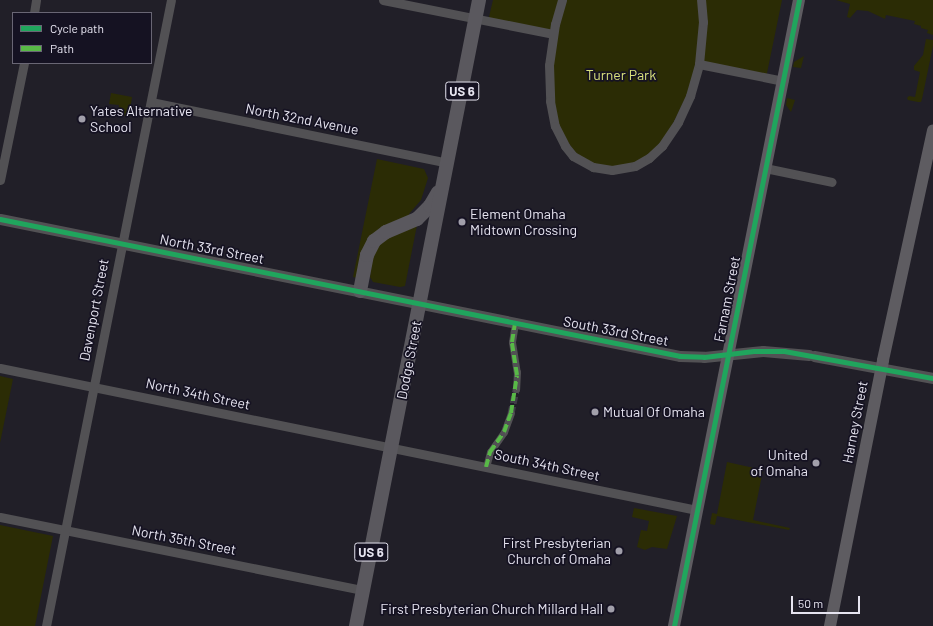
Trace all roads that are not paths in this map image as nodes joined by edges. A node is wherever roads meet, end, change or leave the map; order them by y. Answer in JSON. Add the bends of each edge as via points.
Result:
{"nodes":[{"id":1,"x":36,"y":0,"type":"edge"},
{"id":2,"x":171,"y":0,"type":"edge"},
{"id":3,"x":383,"y":0,"type":"edge"},
{"id":4,"x":479,"y":0,"type":"edge"},
{"id":5,"x":562,"y":0,"type":"edge"},
{"id":6,"x":701,"y":0,"type":"edge"},
{"id":7,"x":799,"y":0,"type":"edge"},
{"id":8,"x":34,"y":12,"type":"edge"},
{"id":9,"x":476,"y":19,"type":"junction"},
{"id":10,"x":553,"y":34,"type":"junction"},
{"id":11,"x":24,"y":64,"type":"edge"},
{"id":12,"x":699,"y":64,"type":"junction"},
{"id":13,"x":783,"y":81,"type":"junction"},
{"id":14,"x":151,"y":102,"type":"junction"},
{"id":15,"x":933,"y":130,"type":"edge"},
{"id":16,"x":931,"y":155,"type":"edge"},
{"id":17,"x":765,"y":168,"type":"junction"},
{"id":18,"x":447,"y":169,"type":"junction"},
{"id":19,"x":0,"y":180,"type":"edge"},
{"id":20,"x":829,"y":181,"type":"dead end"},
{"id":21,"x":0,"y":219,"type":"edge"},
{"id":22,"x":122,"y":243,"type":"junction"},
{"id":23,"x":360,"y":291,"type":"junction"},
{"id":24,"x":420,"y":304,"type":"junction"},
{"id":25,"x":515,"y":323,"type":"junction"},
{"id":26,"x":728,"y":354,"type":"junction"},
{"id":27,"x":0,"y":368,"type":"edge"},
{"id":28,"x":881,"y":369,"type":"junction"},
{"id":29,"x":933,"y":378,"type":"edge"},
{"id":30,"x":93,"y":387,"type":"junction"},
{"id":31,"x":516,"y":389,"type":"tunnel mouth"},
{"id":32,"x":512,"y":412,"type":"tunnel mouth"},
{"id":33,"x":391,"y":447,"type":"junction"},
{"id":34,"x":486,"y":467,"type":"junction"},
{"id":35,"x":697,"y":510,"type":"junction"},
{"id":36,"x":0,"y":517,"type":"edge"},
{"id":37,"x":65,"y":530,"type":"junction"},
{"id":38,"x":363,"y":590,"type":"junction"},
{"id":39,"x":46,"y":626,"type":"edge"},
{"id":40,"x":356,"y":626,"type":"edge"},
{"id":41,"x":674,"y":626,"type":"edge"},
{"id":42,"x":830,"y":626,"type":"edge"}],
"edges":[{"from":1,"to":8,"type":"street"},
{"from":2,"to":14,"type":"street","name":"Davenport Street"},
{"from":3,"to":9,"type":"street"},
{"from":4,"to":9,"type":"highway","name":"Dodge Street","number":"US 6"},
{"from":5,"to":10,"type":"street"},
{"from":6,"to":12,"type":"street","via":[[703,22]]},
{"from":7,"to":13,"type":"main road","name":"Farnam Street"},
{"from":9,"to":10,"type":"street"},
{"from":9,"to":18,"type":"highway","name":"Dodge Street","number":"US 6"},
{"from":10,"to":12,"type":"street","via":[[549,89],[555,126],[564,146],[573,156],[602,169],[620,170],[635,166],[659,150],[685,109]]},
{"from":11,"to":19,"type":"street"},
{"from":12,"to":13,"type":"street"},
{"from":13,"to":17,"type":"main road","name":"Farnam Street"},
{"from":14,"to":18,"type":"street","name":"North 32nd Avenue"},
{"from":14,"to":22,"type":"street","name":"Davenport Street"},
{"from":15,"to":16,"type":"main road","name":"Harney Street"},
{"from":16,"to":28,"type":"main road","name":"Harney Street"},
{"from":17,"to":20,"type":"street"},
{"from":17,"to":26,"type":"main road","name":"Farnam Street"},
{"from":18,"to":23,"type":"highway","via":[[436,197],[426,212],[412,222],[381,235],[371,245]]},
{"from":18,"to":24,"type":"highway","name":"Dodge Street","number":"US 6"},
{"from":21,"to":22,"type":"street","name":"North 33rd Street"},
{"from":22,"to":23,"type":"street","name":"North 33rd Street"},
{"from":22,"to":30,"type":"street","name":"Davenport Street"},
{"from":23,"to":24,"type":"street","name":"North 33rd Street"},
{"from":24,"to":25,"type":"street","name":"South 33rd Street"},
{"from":24,"to":33,"type":"highway","name":"Dodge Street","number":"US 6"},
{"from":25,"to":26,"type":"street","name":"South 33rd Street","via":[[685,356]]},
{"from":25,"to":31,"type":"street","via":[[512,342],[517,369]]},
{"from":26,"to":28,"type":"street","name":"South 33rd Street","via":[[768,351],[811,355]]},
{"from":26,"to":35,"type":"main road","name":"Farnam Street"},
{"from":27,"to":30,"type":"street","name":"North 34th Street"},
{"from":28,"to":29,"type":"street","name":"South 33rd Street"},
{"from":28,"to":42,"type":"main road","name":"Harney Street"},
{"from":30,"to":33,"type":"street","name":"North 34th Street"},
{"from":30,"to":37,"type":"street","name":"Davenport Street"},
{"from":32,"to":34,"type":"street","via":[[504,432],[489,455]]},
{"from":33,"to":34,"type":"street","name":"South 34th Street"},
{"from":33,"to":38,"type":"highway","name":"Dodge Street","number":"US 6"},
{"from":34,"to":35,"type":"street","name":"South 34th Street"},
{"from":35,"to":41,"type":"main road","name":"Farnam Street"},
{"from":36,"to":37,"type":"street","name":"North 35th Street"},
{"from":37,"to":38,"type":"street","name":"North 35th Street"},
{"from":37,"to":39,"type":"street","name":"Davenport Street"},
{"from":38,"to":40,"type":"highway","name":"Dodge Street","number":"US 6"}]}
